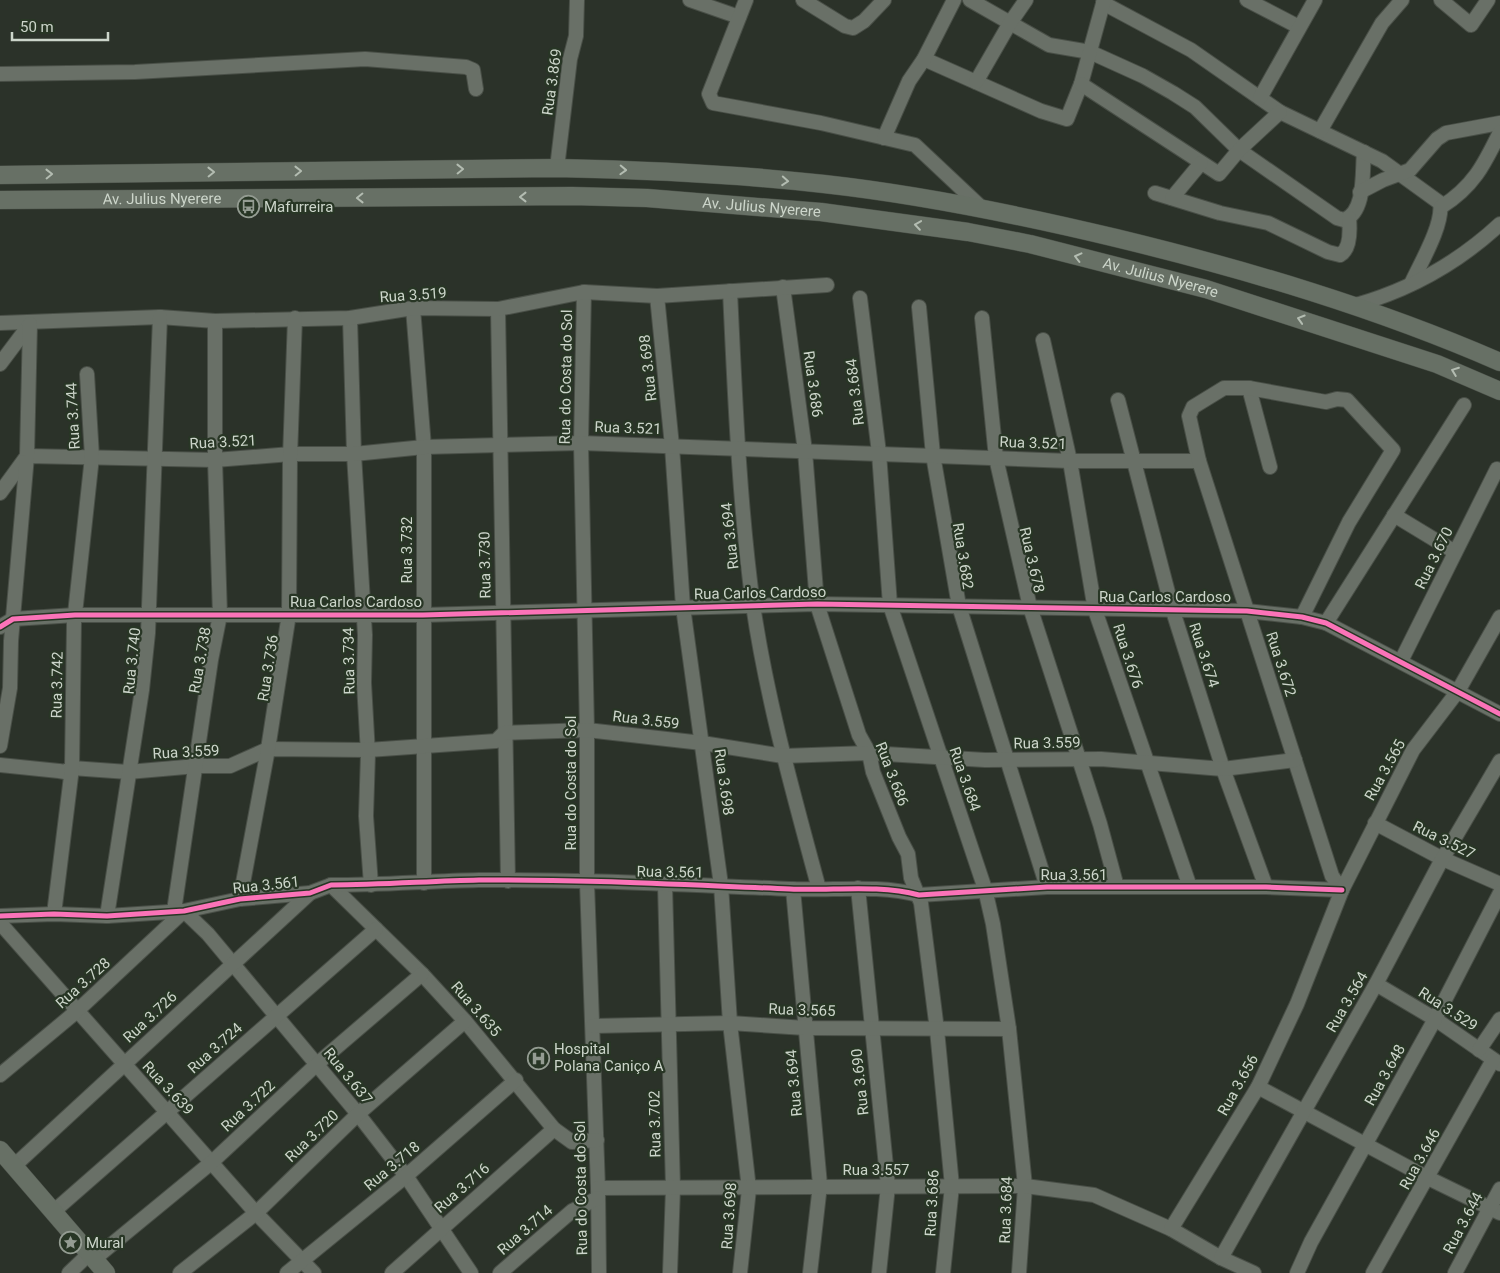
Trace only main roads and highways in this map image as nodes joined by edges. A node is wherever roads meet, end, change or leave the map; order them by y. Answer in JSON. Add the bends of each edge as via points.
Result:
{"nodes":[{"id":1,"x":0,"y":175,"type":"edge"},
{"id":2,"x":0,"y":200,"type":"edge"},
{"id":3,"x":1500,"y":362,"type":"edge"},
{"id":4,"x":1500,"y":391,"type":"edge"},
{"id":5,"x":4,"y":1156,"type":"edge"},
{"id":6,"x":106,"y":1273,"type":"edge"}],
"edges":[{"from":1,"to":3,"type":"main road","name":"Av. Julius Nyerere","one_way":true,"via":[[557,168],[650,170],[824,184],[982,208],[1211,261],[1356,305],[1440,335]]},
{"from":4,"to":2,"type":"main road","name":"Av. Julius Nyerere","one_way":true,"via":[[1437,364],[1233,298],[1030,244],[968,232],[820,212],[647,198],[572,196]]},
{"from":5,"to":6,"type":"main road"}]}
